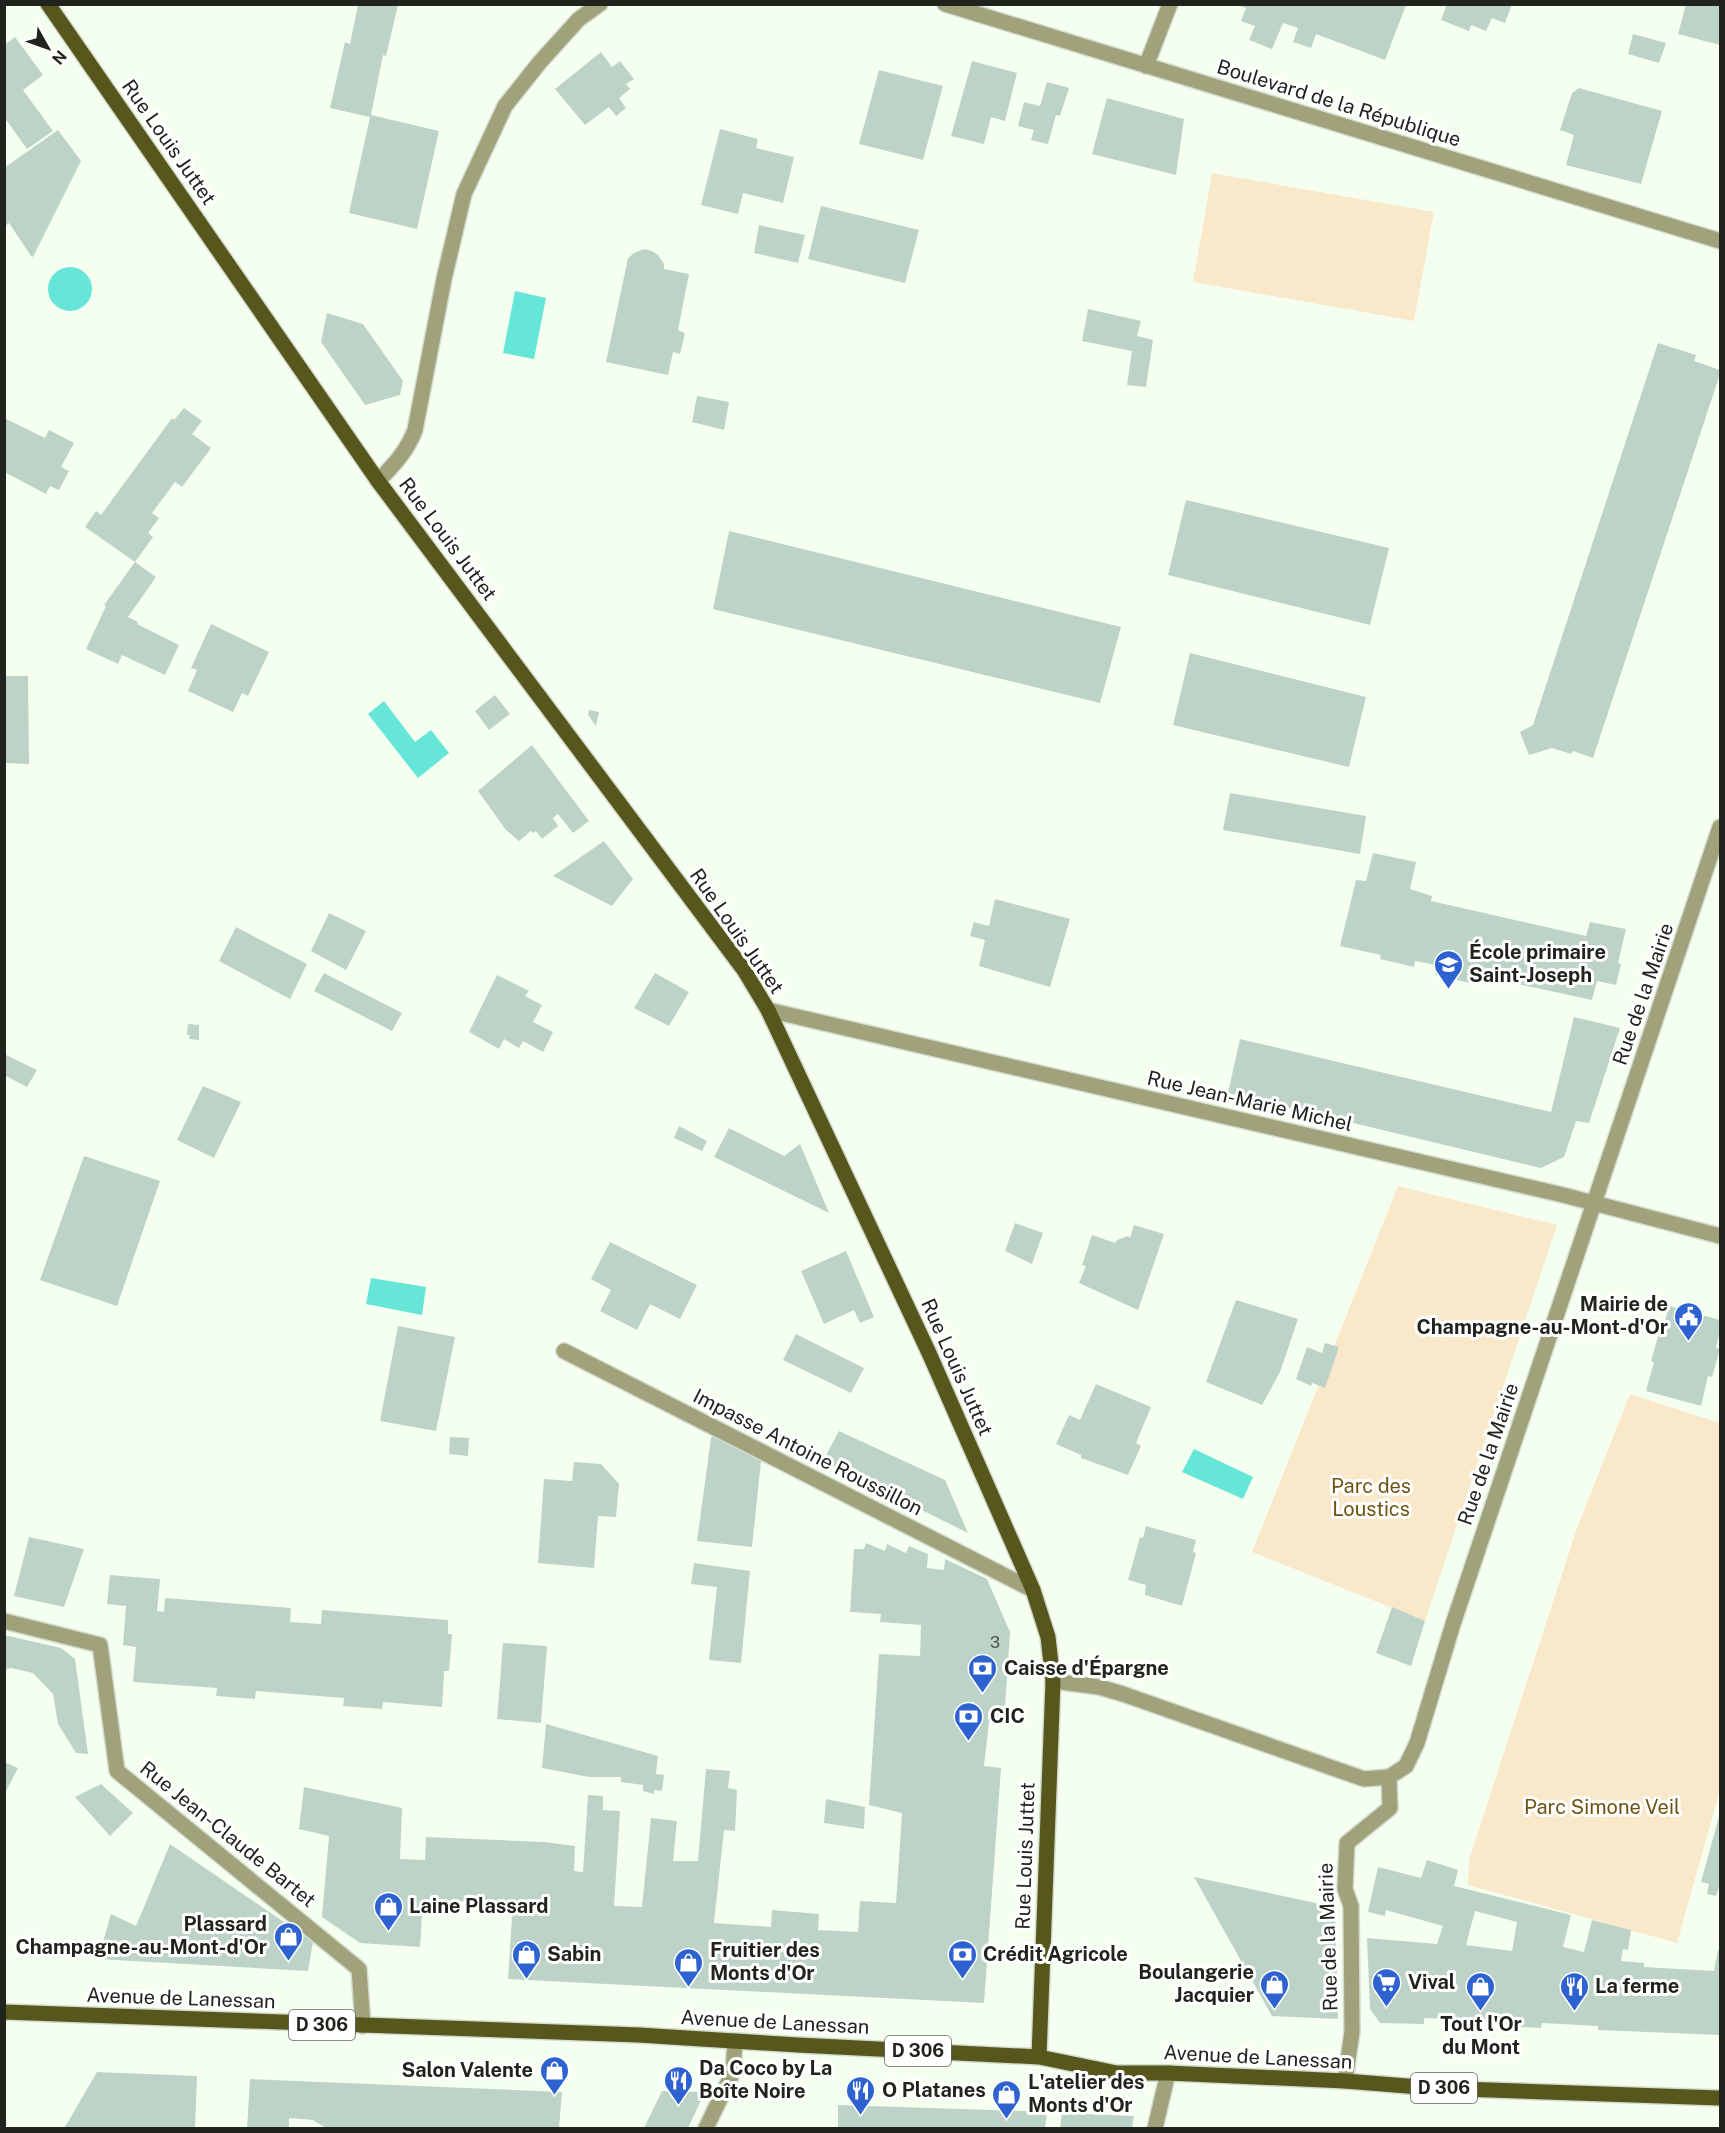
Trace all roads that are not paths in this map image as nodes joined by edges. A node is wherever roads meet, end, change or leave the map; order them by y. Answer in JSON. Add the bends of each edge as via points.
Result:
{"nodes":[{"id":1,"x":48,"y":4,"type":"edge"},
{"id":2,"x":600,"y":4,"type":"edge"},
{"id":3,"x":945,"y":4,"type":"edge"},
{"id":4,"x":1170,"y":4,"type":"edge"},
{"id":5,"x":1146,"y":66,"type":"junction"},
{"id":6,"x":1720,"y":241,"type":"edge"},
{"id":7,"x":378,"y":481,"type":"junction"},
{"id":8,"x":1720,"y":827,"type":"edge"},
{"id":9,"x":768,"y":1011,"type":"junction"},
{"id":10,"x":1593,"y":1203,"type":"junction"},
{"id":11,"x":1720,"y":1236,"type":"edge"},
{"id":12,"x":564,"y":1351,"type":"dead end"},
{"id":13,"x":1033,"y":1590,"type":"junction"},
{"id":14,"x":4,"y":1620,"type":"edge"},
{"id":15,"x":1053,"y":1681,"type":"junction"},
{"id":16,"x":1389,"y":1777,"type":"junction"},
{"id":17,"x":4,"y":2012,"type":"edge"},
{"id":18,"x":363,"y":2026,"type":"junction"},
{"id":19,"x":735,"y":2041,"type":"junction"},
{"id":20,"x":1039,"y":2057,"type":"junction"},
{"id":21,"x":1168,"y":2073,"type":"junction"},
{"id":22,"x":1345,"y":2081,"type":"junction"},
{"id":23,"x":1720,"y":2098,"type":"edge"},
{"id":24,"x":706,"y":2128,"type":"edge"},
{"id":25,"x":1155,"y":2128,"type":"edge"}],
"edges":[{"from":1,"to":7,"type":"main road","name":"Rue Louis Juttet"},
{"from":2,"to":7,"type":"street","via":[[579,19],[506,106],[464,194],[415,430],[409,446]]},
{"from":3,"to":5,"type":"street","name":"Boulevard de la République"},
{"from":4,"to":5,"type":"street"},
{"from":5,"to":6,"type":"street","name":"Boulevard de la République"},
{"from":7,"to":9,"type":"main road","name":"Rue Louis Juttet","via":[[744,970]]},
{"from":8,"to":10,"type":"street","name":"Rue de la Mairie"},
{"from":9,"to":10,"type":"street","name":"Rue Jean-Marie Michel"},
{"from":9,"to":13,"type":"main road","name":"Rue Louis Juttet","via":[[929,1353]]},
{"from":10,"to":11,"type":"street","name":"Rue Jean-Marie Michel"},
{"from":10,"to":16,"type":"street","name":"Rue de la Mairie","via":[[1453,1624],[1418,1743],[1406,1766]]},
{"from":12,"to":13,"type":"street","name":"Impasse Antoine Roussillon"},
{"from":13,"to":15,"type":"main road","name":"Rue Louis Juttet","via":[[1048,1637]]},
{"from":14,"to":18,"type":"street","name":"Rue Jean-Claude Bartet","via":[[100,1645],[117,1771],[359,1969]]},
{"from":15,"to":16,"type":"street","via":[[1123,1694],[1364,1779]]},
{"from":15,"to":20,"type":"main road","name":"Rue Louis Juttet"},
{"from":16,"to":22,"type":"street","name":"Rue de la Mairie","via":[[1390,1808],[1347,1843],[1345,1889],[1351,1906],[1352,2032]]},
{"from":17,"to":18,"type":"main road","name":"Avenue de Lanessan","number":"D 306"},
{"from":18,"to":19,"type":"main road","name":"Avenue de Lanessan","number":"D 306"},
{"from":19,"to":20,"type":"main road","name":"Avenue de Lanessan","number":"D 306"},
{"from":19,"to":24,"type":"street","via":[[733,2072]]},
{"from":20,"to":21,"type":"main road","name":"Avenue de Lanessan","number":"D 306","via":[[1117,2073]]},
{"from":21,"to":22,"type":"main road","name":"Avenue de Lanessan","number":"D 306"},
{"from":21,"to":25,"type":"street"},
{"from":22,"to":23,"type":"main road","name":"Avenue de Lanessan","number":"D 306","via":[[1432,2088]]}]}
